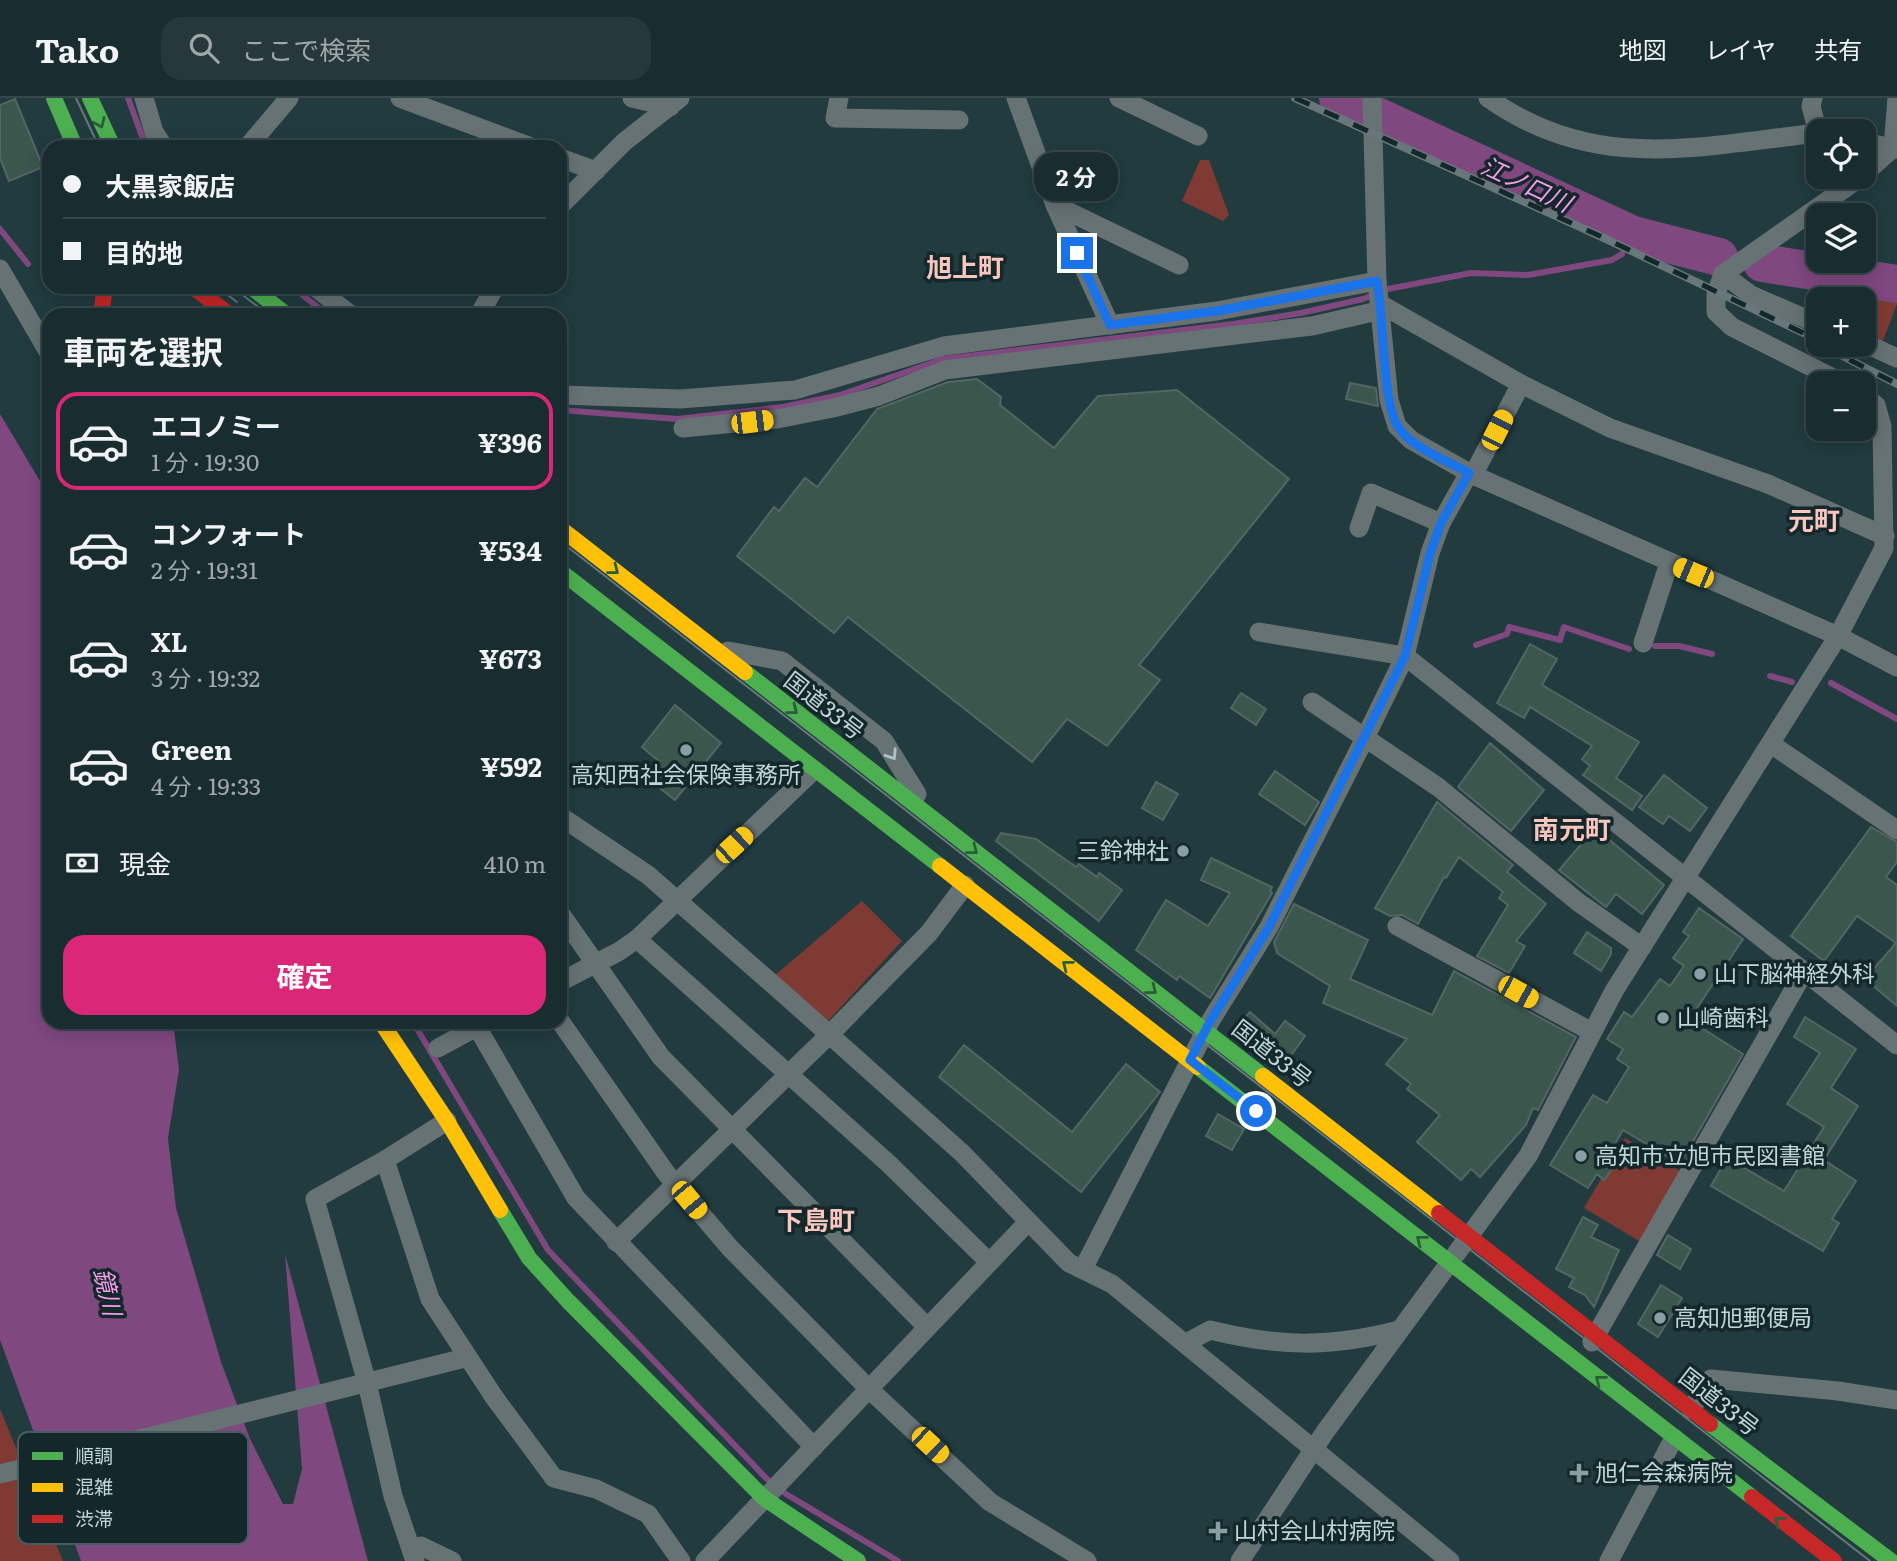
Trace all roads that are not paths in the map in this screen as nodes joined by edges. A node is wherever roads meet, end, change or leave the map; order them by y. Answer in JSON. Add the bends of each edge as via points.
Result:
{"nodes":[{"id":1,"x":54,"y":98,"type":"edge"},
{"id":2,"x":90,"y":98,"type":"edge"},
{"id":3,"x":144,"y":98,"type":"edge"},
{"id":4,"x":289,"y":98,"type":"edge"},
{"id":5,"x":400,"y":98,"type":"edge"},
{"id":6,"x":632,"y":98,"type":"edge"},
{"id":7,"x":839,"y":98,"type":"edge"},
{"id":8,"x":1016,"y":98,"type":"edge"},
{"id":9,"x":1119,"y":98,"type":"edge"},
{"id":10,"x":1372,"y":98,"type":"edge"},
{"id":11,"x":1488,"y":98,"type":"edge"},
{"id":12,"x":1812,"y":98,"type":"edge"},
{"id":13,"x":1897,"y":98,"type":"edge"},
{"id":14,"x":675,"y":102,"type":"edge"},
{"id":15,"x":1814,"y":119,"type":"edge"},
{"id":16,"x":959,"y":120,"type":"dead end"},
{"id":17,"x":1806,"y":134,"type":"edge"},
{"id":18,"x":1198,"y":136,"type":"dead end"},
{"id":19,"x":72,"y":140,"type":"edge"},
{"id":20,"x":110,"y":140,"type":"edge"},
{"id":21,"x":159,"y":140,"type":"edge"},
{"id":22,"x":253,"y":140,"type":"edge"},
{"id":23,"x":512,"y":140,"type":"edge"},
{"id":24,"x":1876,"y":144,"type":"edge"},
{"id":25,"x":1895,"y":148,"type":"edge"},
{"id":26,"x":567,"y":161,"type":"edge"},
{"id":27,"x":1876,"y":164,"type":"edge"},
{"id":28,"x":596,"y":172,"type":"junction"},
{"id":29,"x":1844,"y":189,"type":"edge"},
{"id":30,"x":567,"y":199,"type":"edge"},
{"id":31,"x":1055,"y":205,"type":"junction"},
{"id":32,"x":1179,"y":265,"type":"dead end"},
{"id":33,"x":0,"y":269,"type":"edge"},
{"id":34,"x":1723,"y":274,"type":"junction"},
{"id":35,"x":203,"y":294,"type":"edge"},
{"id":36,"x":260,"y":294,"type":"edge"},
{"id":37,"x":324,"y":294,"type":"edge"},
{"id":38,"x":1380,"y":296,"type":"junction"},
{"id":39,"x":221,"y":308,"type":"edge"},
{"id":40,"x":278,"y":308,"type":"edge"},
{"id":41,"x":342,"y":308,"type":"edge"},
{"id":42,"x":1806,"y":319,"type":"edge"},
{"id":43,"x":1110,"y":325,"type":"junction"},
{"id":44,"x":42,"y":341,"type":"edge"},
{"id":45,"x":1876,"y":349,"type":"edge"},
{"id":46,"x":1897,"y":358,"type":"edge"},
{"id":47,"x":1819,"y":371,"type":"edge"},
{"id":48,"x":1521,"y":384,"type":"junction"},
{"id":49,"x":856,"y":388,"type":"junction"},
{"id":50,"x":567,"y":396,"type":"edge"},
{"id":51,"x":1876,"y":408,"type":"edge"},
{"id":52,"x":682,"y":415,"type":"junction"},
{"id":53,"x":1471,"y":474,"type":"junction"},
{"id":54,"x":1441,"y":523,"type":"junction"},
{"id":55,"x":1359,"y":528,"type":"dead end"},
{"id":56,"x":567,"y":534,"type":"edge"},
{"id":57,"x":1889,"y":541,"type":"edge"},
{"id":58,"x":1669,"y":563,"type":"junction"},
{"id":59,"x":567,"y":576,"type":"edge"},
{"id":60,"x":1259,"y":632,"type":"dead end"},
{"id":61,"x":1838,"y":636,"type":"junction"},
{"id":62,"x":1643,"y":643,"type":"dead end"},
{"id":63,"x":713,"y":649,"type":"junction"},
{"id":64,"x":1405,"y":656,"type":"junction"},
{"id":65,"x":1897,"y":667,"type":"edge"},
{"id":66,"x":1312,"y":702,"type":"dead end"},
{"id":67,"x":1366,"y":736,"type":"junction"},
{"id":68,"x":1770,"y":744,"type":"junction"},
{"id":69,"x":814,"y":770,"type":"junction"},
{"id":70,"x":934,"y":819,"type":"junction"},
{"id":71,"x":567,"y":821,"type":"edge"},
{"id":72,"x":1897,"y":830,"type":"edge"},
{"id":73,"x":1684,"y":878,"type":"junction"},
{"id":74,"x":965,"y":885,"type":"junction"},
{"id":75,"x":678,"y":902,"type":"junction"},
{"id":76,"x":567,"y":923,"type":"edge"},
{"id":77,"x":1397,"y":926,"type":"dead end"},
{"id":78,"x":637,"y":939,"type":"junction"},
{"id":79,"x":1642,"y":947,"type":"junction"},
{"id":80,"x":596,"y":964,"type":"junction"},
{"id":81,"x":1804,"y":972,"type":"junction"},
{"id":82,"x":567,"y":978,"type":"edge"},
{"id":83,"x":386,"y":1029,"type":"edge"},
{"id":84,"x":472,"y":1029,"type":"edge"},
{"id":85,"x":484,"y":1029,"type":"edge"},
{"id":86,"x":566,"y":1029,"type":"edge"},
{"id":87,"x":1205,"y":1031,"type":"junction"},
{"id":88,"x":1592,"y":1032,"type":"junction"},
{"id":89,"x":829,"y":1035,"type":"junction"},
{"id":90,"x":1897,"y":1045,"type":"edge"},
{"id":91,"x":438,"y":1048,"type":"dead end"},
{"id":92,"x":1190,"y":1060,"type":"junction"},
{"id":93,"x":789,"y":1074,"type":"junction"},
{"id":94,"x":447,"y":1121,"type":"junction"},
{"id":95,"x":732,"y":1129,"type":"junction"},
{"id":96,"x":386,"y":1160,"type":"junction"},
{"id":97,"x":676,"y":1184,"type":"junction"},
{"id":98,"x":1028,"y":1222,"type":"junction"},
{"id":99,"x":1471,"y":1237,"type":"junction"},
{"id":100,"x":616,"y":1242,"type":"junction"},
{"id":101,"x":989,"y":1262,"type":"junction"},
{"id":102,"x":1451,"y":1263,"type":"junction"},
{"id":103,"x":1083,"y":1269,"type":"junction"},
{"id":104,"x":928,"y":1327,"type":"junction"},
{"id":105,"x":1399,"y":1330,"type":"junction"},
{"id":106,"x":1597,"y":1335,"type":"junction"},
{"id":107,"x":1186,"y":1343,"type":"junction"},
{"id":108,"x":466,"y":1358,"type":"junction"},
{"id":109,"x":1579,"y":1365,"type":"junction"},
{"id":110,"x":367,"y":1383,"type":"junction"},
{"id":111,"x":869,"y":1389,"type":"junction"},
{"id":112,"x":1897,"y":1401,"type":"edge"},
{"id":113,"x":1691,"y":1409,"type":"junction"},
{"id":114,"x":169,"y":1432,"type":"edge"},
{"id":115,"x":1674,"y":1438,"type":"junction"},
{"id":116,"x":814,"y":1447,"type":"junction"},
{"id":117,"x":1315,"y":1447,"type":"junction"},
{"id":118,"x":18,"y":1470,"type":"edge"},
{"id":119,"x":0,"y":1474,"type":"edge"},
{"id":120,"x":767,"y":1497,"type":"junction"},
{"id":121,"x":419,"y":1556,"type":"edge"},
{"id":122,"x":1612,"y":1560,"type":"edge"},
{"id":123,"x":452,"y":1561,"type":"edge"},
{"id":124,"x":681,"y":1561,"type":"edge"},
{"id":125,"x":705,"y":1561,"type":"edge"},
{"id":126,"x":858,"y":1561,"type":"edge"},
{"id":127,"x":1087,"y":1561,"type":"edge"},
{"id":128,"x":1240,"y":1561,"type":"edge"},
{"id":129,"x":1450,"y":1561,"type":"edge"},
{"id":130,"x":1834,"y":1561,"type":"edge"},
{"id":131,"x":1891,"y":1561,"type":"edge"}],
"edges":[{"from":1,"to":19,"type":"main road"},
{"from":2,"to":20,"type":"main road","one_way":true},
{"from":3,"to":21,"type":"street"},
{"from":4,"to":22,"type":"street"},
{"from":5,"to":23,"type":"street"},
{"from":6,"to":14,"type":"street"},
{"from":7,"to":16,"type":"street","via":[[835,118]]},
{"from":8,"to":31,"type":"street"},
{"from":9,"to":18,"type":"street"},
{"from":10,"to":38,"type":"street"},
{"from":11,"to":17,"type":"street","via":[[1549,133],[1588,144],[1656,152]]},
{"from":12,"to":15,"type":"street"},
{"from":13,"to":25,"type":"street"},
{"from":14,"to":28,"type":"street","via":[[624,142]]},
{"from":24,"to":25,"type":"street"},
{"from":25,"to":27,"type":"street"},
{"from":26,"to":28,"type":"street"},
{"from":28,"to":30,"type":"street"},
{"from":29,"to":34,"type":"street"},
{"from":31,"to":32,"type":"street"},
{"from":31,"to":43,"type":"street"},
{"from":33,"to":44,"type":"street"},
{"from":34,"to":42,"type":"street","via":[[1751,295]]},
{"from":34,"to":47,"type":"street","via":[[1716,312],[1732,327]]},
{"from":35,"to":39,"type":"main road"},
{"from":36,"to":40,"type":"main road"},
{"from":37,"to":41,"type":"street"},
{"from":38,"to":43,"type":"street"},
{"from":38,"to":48,"type":"street"},
{"from":38,"to":49,"type":"street","via":[[1312,326],[945,370]]},
{"from":38,"to":53,"type":"street","via":[[1389,400],[1397,426],[1411,440]]},
{"from":43,"to":49,"type":"street","via":[[944,346]]},
{"from":45,"to":46,"type":"street"},
{"from":48,"to":53,"type":"street"},
{"from":48,"to":57,"type":"street","via":[[1631,436],[1768,484]]},
{"from":49,"to":52,"type":"street","via":[[795,390]]},
{"from":49,"to":52,"type":"street","via":[[778,419]]},
{"from":50,"to":52,"type":"street"},
{"from":51,"to":57,"type":"street","via":[[1882,426]]},
{"from":53,"to":54,"type":"street"},
{"from":53,"to":58,"type":"street"},
{"from":54,"to":55,"type":"street","via":[[1371,494]]},
{"from":54,"to":64,"type":"street"},
{"from":56,"to":63,"type":"main road","name":"国道33号","one_way":true},
{"from":57,"to":61,"type":"street"},
{"from":58,"to":61,"type":"street"},
{"from":58,"to":62,"type":"street"},
{"from":59,"to":69,"type":"main road"},
{"from":60,"to":64,"type":"street"},
{"from":61,"to":65,"type":"street"},
{"from":61,"to":68,"type":"street"},
{"from":63,"to":70,"type":"main road","name":"国道33号","one_way":true},
{"from":63,"to":70,"type":"street","one_way":true,"via":[[782,661],[884,741]]},
{"from":64,"to":67,"type":"street"},
{"from":64,"to":73,"type":"street"},
{"from":66,"to":67,"type":"street"},
{"from":67,"to":79,"type":"street"},
{"from":67,"to":87,"type":"street","via":[[1269,927]]},
{"from":68,"to":72,"type":"street"},
{"from":68,"to":73,"type":"street"},
{"from":69,"to":74,"type":"main road"},
{"from":69,"to":75,"type":"street"},
{"from":70,"to":87,"type":"main road","name":"国道33号","one_way":true},
{"from":71,"to":75,"type":"street"},
{"from":73,"to":79,"type":"street"},
{"from":73,"to":81,"type":"street"},
{"from":74,"to":89,"type":"street","via":[[929,933]]},
{"from":92,"to":74,"type":"main road","one_way":true},
{"from":75,"to":78,"type":"street"},
{"from":75,"to":89,"type":"street"},
{"from":76,"to":80,"type":"street"},
{"from":77,"to":88,"type":"street"},
{"from":78,"to":80,"type":"street"},
{"from":78,"to":93,"type":"street"},
{"from":79,"to":88,"type":"street"},
{"from":80,"to":82,"type":"street"},
{"from":80,"to":95,"type":"street","via":[[661,1057]]},
{"from":81,"to":90,"type":"street"},
{"from":81,"to":106,"type":"street"},
{"from":83,"to":94,"type":"main road"},
{"from":84,"to":91,"type":"street"},
{"from":85,"to":100,"type":"street","via":[[576,1198]]},
{"from":86,"to":97,"type":"street"},
{"from":87,"to":92,"type":"street"},
{"from":87,"to":99,"type":"main road","name":"国道33号"},
{"from":88,"to":99,"type":"street","via":[[1528,1156]]},
{"from":89,"to":93,"type":"street"},
{"from":89,"to":98,"type":"street","via":[[962,1153]]},
{"from":102,"to":92,"type":"main road","one_way":true},
{"from":92,"to":103,"type":"street"},
{"from":93,"to":95,"type":"street"},
{"from":93,"to":101,"type":"street"},
{"from":94,"to":96,"type":"street"},
{"from":94,"to":120,"type":"main road","via":[[529,1258]]},
{"from":95,"to":97,"type":"street"},
{"from":95,"to":104,"type":"street"},
{"from":96,"to":108,"type":"street","via":[[430,1299]]},
{"from":96,"to":110,"type":"street","via":[[315,1199]]},
{"from":97,"to":100,"type":"street"},
{"from":97,"to":111,"type":"street","via":[[730,1248]]},
{"from":98,"to":101,"type":"street"},
{"from":98,"to":103,"type":"street","via":[[1069,1262]]},
{"from":99,"to":102,"type":"street"},
{"from":99,"to":106,"type":"main road","name":"国道33号"},
{"from":100,"to":116,"type":"street"},
{"from":101,"to":104,"type":"street"},
{"from":102,"to":105,"type":"street"},
{"from":102,"to":109,"type":"main road"},
{"from":103,"to":107,"type":"street","via":[[1112,1284]]},
{"from":104,"to":111,"type":"street"},
{"from":105,"to":107,"type":"street","via":[[1357,1341],[1304,1346],[1210,1330]]},
{"from":105,"to":117,"type":"street"},
{"from":106,"to":109,"type":"street"},
{"from":106,"to":113,"type":"main road","name":"国道33号"},
{"from":107,"to":117,"type":"street"},
{"from":108,"to":110,"type":"street"},
{"from":108,"to":124,"type":"street","via":[[554,1478],[596,1489],[648,1514]]},
{"from":115,"to":109,"type":"main road","one_way":true},
{"from":110,"to":114,"type":"street"},
{"from":110,"to":121,"type":"street","via":[[393,1496]]},
{"from":111,"to":116,"type":"street"},
{"from":111,"to":127,"type":"street","via":[[990,1502]]},
{"from":112,"to":113,"type":"street","via":[[1712,1379]]},
{"from":113,"to":131,"type":"main road","name":"国道33号"},
{"from":115,"to":122,"type":"street"},
{"from":130,"to":115,"type":"main road","one_way":true},
{"from":116,"to":120,"type":"street"},
{"from":117,"to":128,"type":"street"},
{"from":117,"to":129,"type":"street"},
{"from":118,"to":119,"type":"street"},
{"from":120,"to":125,"type":"street"},
{"from":120,"to":126,"type":"main road"},
{"from":121,"to":123,"type":"street"}]}
